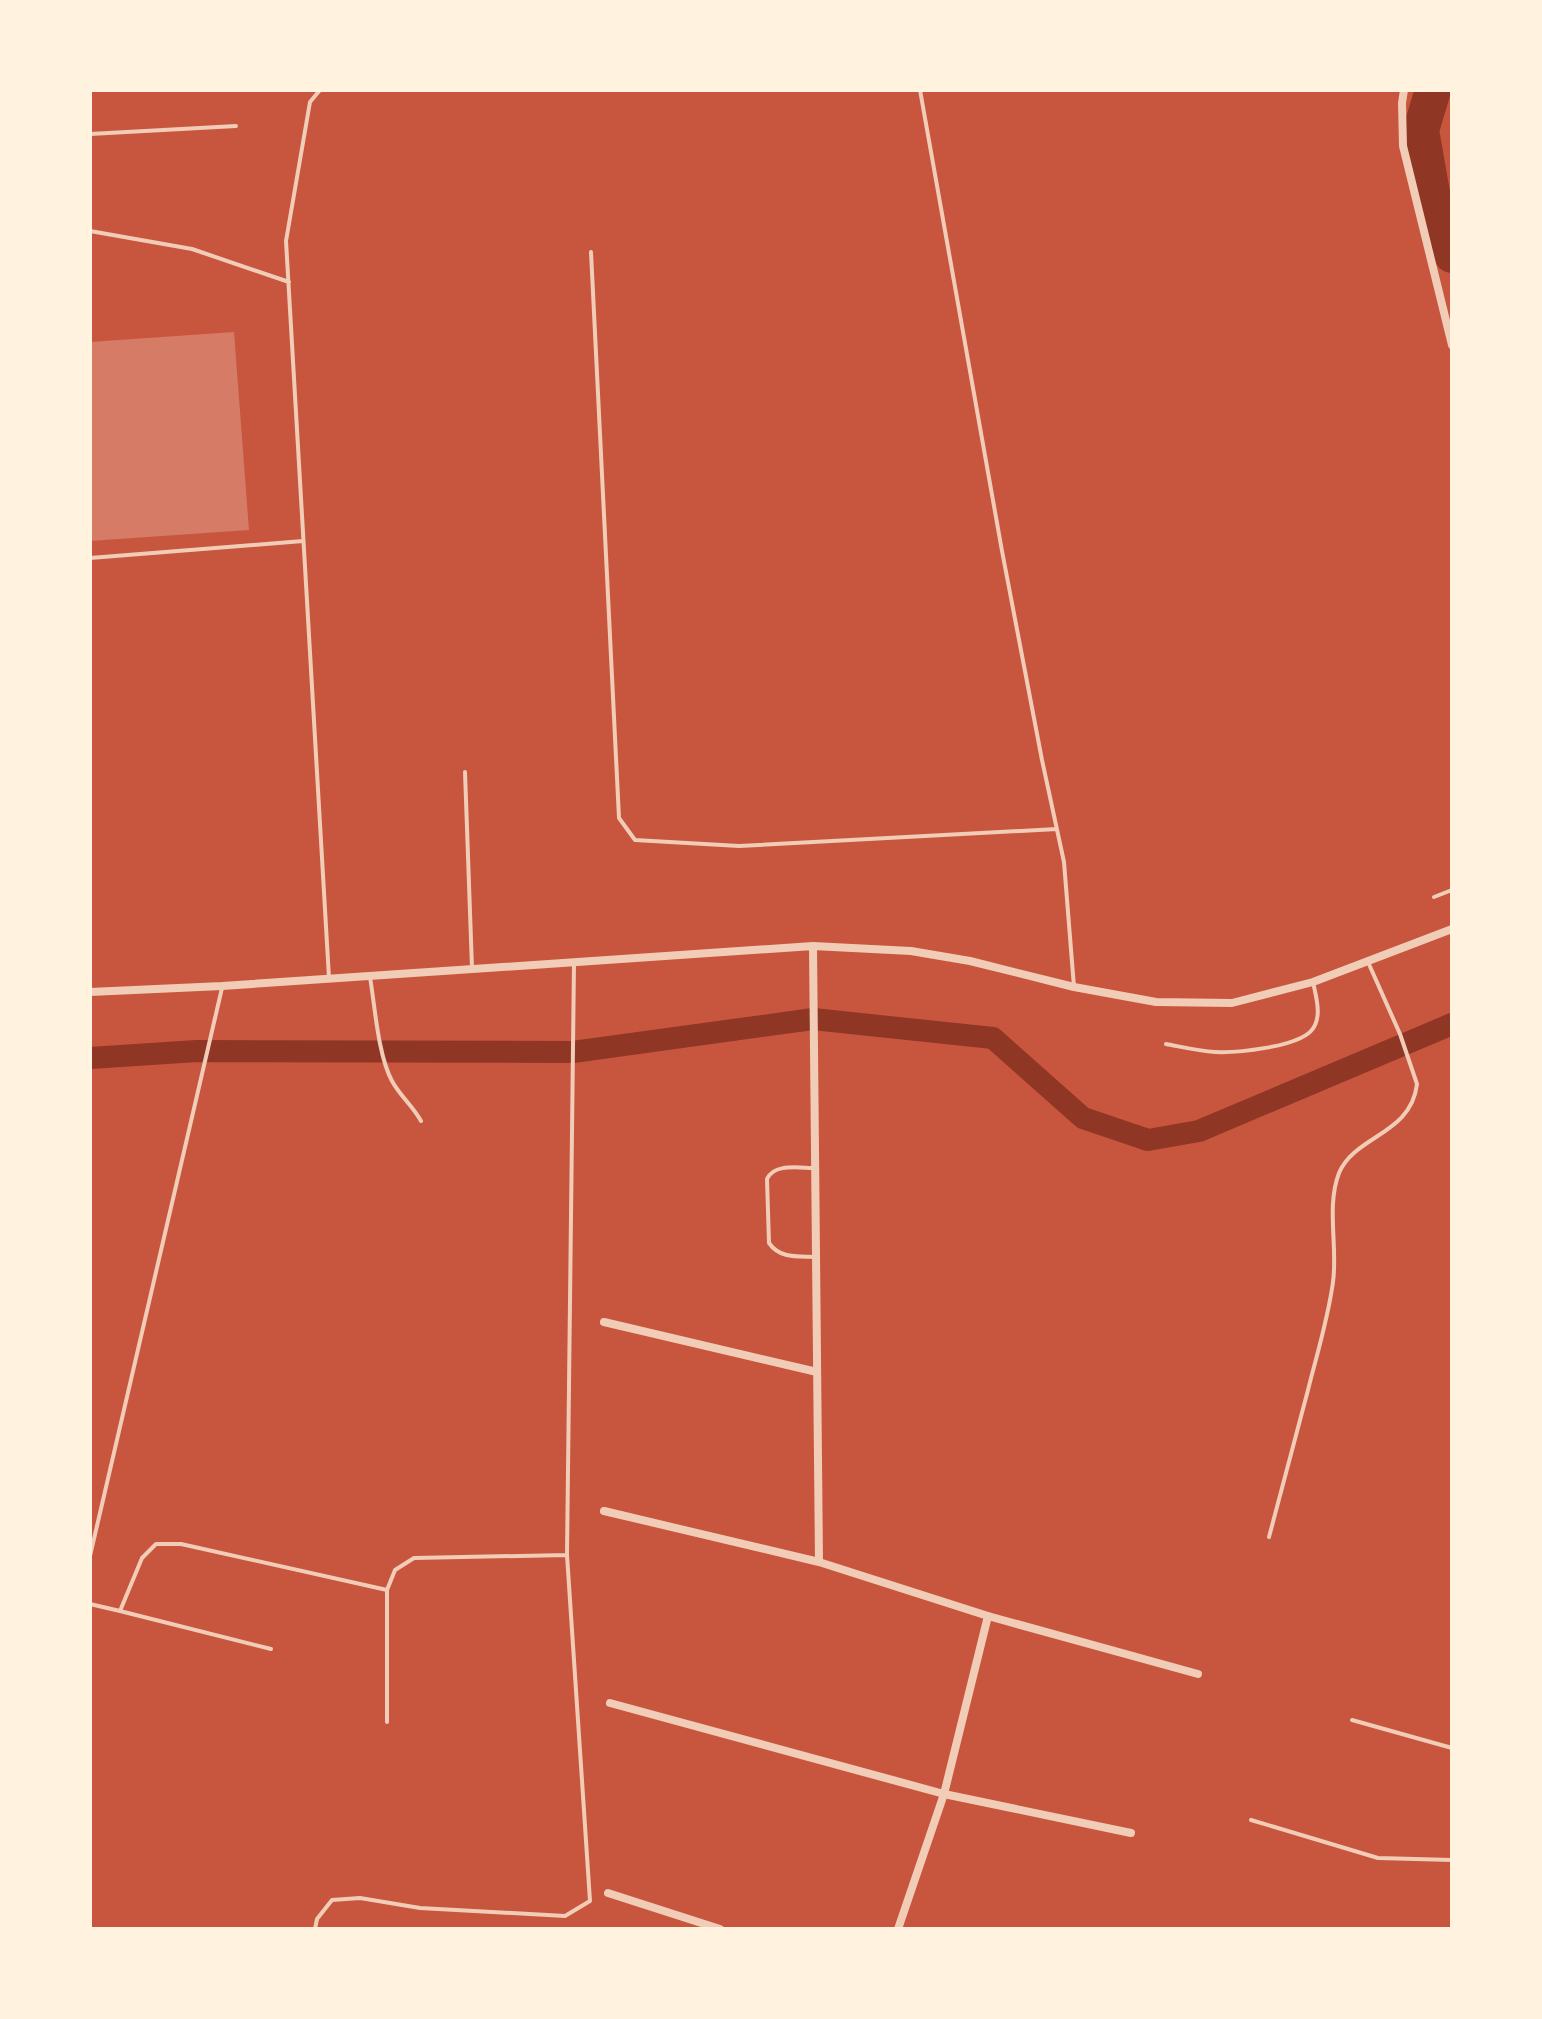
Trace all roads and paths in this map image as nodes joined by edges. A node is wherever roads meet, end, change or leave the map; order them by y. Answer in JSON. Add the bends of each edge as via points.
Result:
{"nodes":[{"id":1,"x":320,"y":90,"type":"edge"},
{"id":2,"x":920,"y":90,"type":"edge"},
{"id":3,"x":1404,"y":90,"type":"edge"},
{"id":4,"x":236,"y":126,"type":"dead end"},
{"id":5,"x":90,"y":134,"type":"edge"},
{"id":6,"x":90,"y":231,"type":"edge"},
{"id":7,"x":591,"y":252,"type":"dead end"},
{"id":8,"x":289,"y":282,"type":"junction"},
{"id":9,"x":1452,"y":345,"type":"edge"},
{"id":10,"x":303,"y":541,"type":"junction"},
{"id":11,"x":90,"y":558,"type":"edge"},
{"id":12,"x":465,"y":772,"type":"dead end"},
{"id":13,"x":1057,"y":829,"type":"junction"},
{"id":14,"x":1452,"y":890,"type":"edge"},
{"id":15,"x":1434,"y":897,"type":"dead end"},
{"id":16,"x":1452,"y":929,"type":"edge"},
{"id":17,"x":813,"y":946,"type":"junction"},
{"id":18,"x":1368,"y":962,"type":"junction"},
{"id":19,"x":574,"y":963,"type":"junction"},
{"id":20,"x":472,"y":968,"type":"junction"},
{"id":21,"x":370,"y":975,"type":"junction"},
{"id":22,"x":329,"y":978,"type":"junction"},
{"id":23,"x":1313,"y":982,"type":"junction"},
{"id":24,"x":222,"y":986,"type":"junction"},
{"id":25,"x":1074,"y":987,"type":"junction"},
{"id":26,"x":90,"y":992,"type":"edge"},
{"id":27,"x":1166,"y":1044,"type":"dead end"},
{"id":28,"x":421,"y":1121,"type":"dead end"},
{"id":29,"x":815,"y":1168,"type":"junction"},
{"id":30,"x":816,"y":1257,"type":"junction"},
{"id":31,"x":604,"y":1322,"type":"dead end"},
{"id":32,"x":817,"y":1372,"type":"junction"},
{"id":33,"x":604,"y":1511,"type":"dead end"},
{"id":34,"x":1269,"y":1537,"type":"dead end"},
{"id":35,"x":567,"y":1555,"type":"junction"},
{"id":36,"x":90,"y":1556,"type":"edge"},
{"id":37,"x":819,"y":1562,"type":"junction"},
{"id":38,"x":387,"y":1590,"type":"junction"},
{"id":39,"x":90,"y":1604,"type":"edge"},
{"id":40,"x":120,"y":1611,"type":"junction"},
{"id":41,"x":988,"y":1616,"type":"junction"},
{"id":42,"x":271,"y":1649,"type":"dead end"},
{"id":43,"x":1198,"y":1674,"type":"dead end"},
{"id":44,"x":610,"y":1703,"type":"dead end"},
{"id":45,"x":1352,"y":1720,"type":"dead end"},
{"id":46,"x":387,"y":1722,"type":"dead end"},
{"id":47,"x":1452,"y":1748,"type":"edge"},
{"id":48,"x":944,"y":1794,"type":"junction"},
{"id":49,"x":1251,"y":1820,"type":"dead end"},
{"id":50,"x":1131,"y":1833,"type":"dead end"},
{"id":51,"x":1452,"y":1860,"type":"edge"},
{"id":52,"x":608,"y":1893,"type":"dead end"},
{"id":53,"x":315,"y":1929,"type":"edge"},
{"id":54,"x":720,"y":1929,"type":"edge"},
{"id":55,"x":898,"y":1929,"type":"edge"}],
"edges":[{"from":1,"to":8,"type":"lane","via":[[310,102],[286,241]]},
{"from":2,"to":13,"type":"lane"},
{"from":3,"to":9,"type":"street","via":[[1403,146]]},
{"from":4,"to":5,"type":"lane"},
{"from":6,"to":8,"type":"lane","via":[[192,249]]},
{"from":7,"to":13,"type":"lane","via":[[619,818],[635,840],[739,846]]},
{"from":8,"to":10,"type":"lane"},
{"from":10,"to":11,"type":"lane"},
{"from":10,"to":22,"type":"lane"},
{"from":12,"to":20,"type":"lane"},
{"from":13,"to":25,"type":"lane"},
{"from":14,"to":15,"type":"lane"},
{"from":16,"to":18,"type":"street"},
{"from":17,"to":19,"type":"street"},
{"from":17,"to":25,"type":"street","via":[[911,951]]},
{"from":17,"to":29,"type":"street"},
{"from":18,"to":23,"type":"street"},
{"from":18,"to":34,"type":"lane","via":[[1417,1084],[1413,1102],[1395,1126],[1340,1170],[1326,1320]]},
{"from":19,"to":20,"type":"street"},
{"from":19,"to":35,"type":"lane"},
{"from":20,"to":21,"type":"street"},
{"from":21,"to":22,"type":"street"},
{"from":21,"to":28,"type":"lane","via":[[391,1080]]},
{"from":22,"to":24,"type":"street"},
{"from":23,"to":25,"type":"street","via":[[1232,1003],[1156,1002]]},
{"from":23,"to":27,"type":"lane","via":[[1315,1023],[1310,1032],[1285,1043],[1214,1052]]},
{"from":24,"to":26,"type":"street"},
{"from":24,"to":36,"type":"lane"},
{"from":29,"to":30,"type":"street"},
{"from":29,"to":30,"type":"lane","via":[[776,1169],[767,1179],[769,1243],[782,1255]]},
{"from":30,"to":32,"type":"street"},
{"from":31,"to":32,"type":"street"},
{"from":32,"to":37,"type":"street"},
{"from":33,"to":37,"type":"street"},
{"from":35,"to":38,"type":"lane","via":[[414,1558],[395,1570]]},
{"from":35,"to":53,"type":"lane","via":[[590,1901],[565,1916],[332,1900]]},
{"from":37,"to":41,"type":"street"},
{"from":38,"to":40,"type":"lane","via":[[181,1544],[156,1544],[142,1558]]},
{"from":38,"to":46,"type":"lane"},
{"from":39,"to":40,"type":"lane"},
{"from":40,"to":42,"type":"lane"},
{"from":41,"to":43,"type":"street"},
{"from":41,"to":48,"type":"street"},
{"from":44,"to":48,"type":"street"},
{"from":45,"to":47,"type":"lane"},
{"from":48,"to":50,"type":"street"},
{"from":48,"to":55,"type":"street"},
{"from":49,"to":51,"type":"lane","via":[[1378,1858]]},
{"from":52,"to":54,"type":"street"}]}
